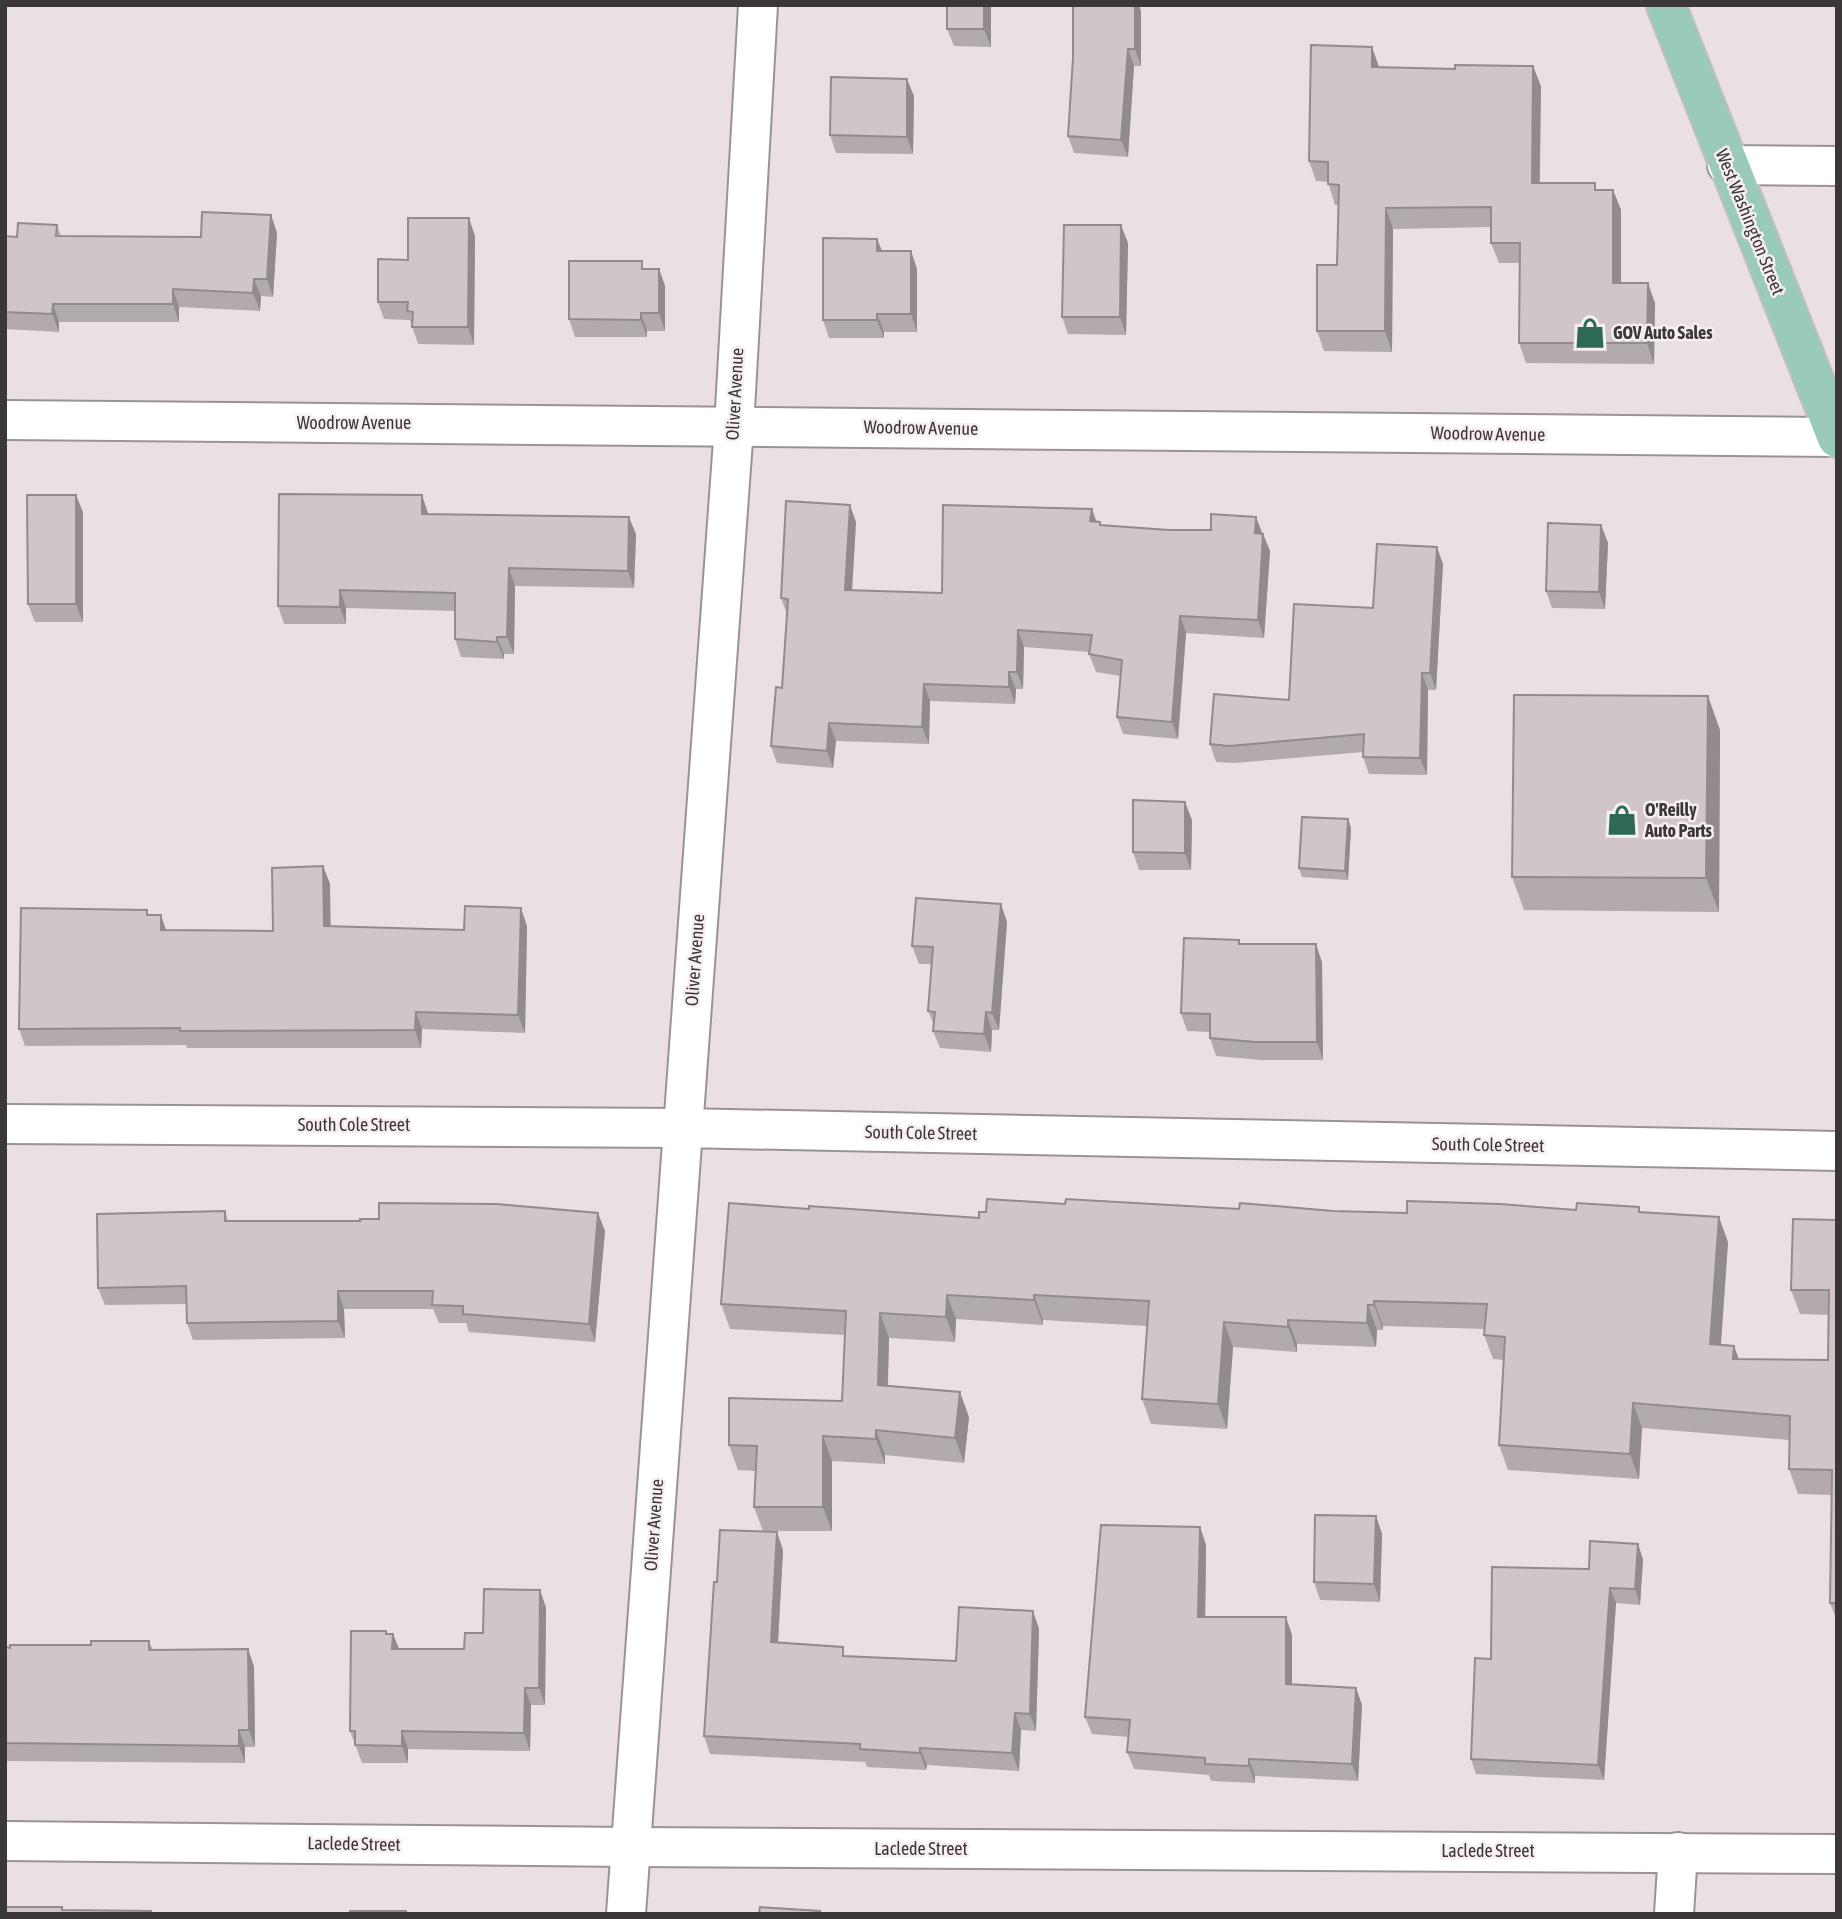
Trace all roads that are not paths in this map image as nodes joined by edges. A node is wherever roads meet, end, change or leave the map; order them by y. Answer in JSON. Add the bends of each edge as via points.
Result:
{"nodes":[{"id":1,"x":758,"y":5,"type":"edge"},
{"id":2,"x":1665,"y":5,"type":"edge"},
{"id":3,"x":1727,"y":165,"type":"junction"},
{"id":4,"x":1837,"y":166,"type":"edge"},
{"id":5,"x":5,"y":420,"type":"edge"},
{"id":6,"x":734,"y":426,"type":"junction"},
{"id":7,"x":1837,"y":437,"type":"edge"},
{"id":8,"x":5,"y":1124,"type":"edge"},
{"id":9,"x":682,"y":1128,"type":"junction"},
{"id":10,"x":1837,"y":1151,"type":"edge"},
{"id":11,"x":5,"y":1840,"type":"edge"},
{"id":12,"x":630,"y":1847,"type":"junction"},
{"id":13,"x":1678,"y":1852,"type":"junction"},
{"id":14,"x":1837,"y":1854,"type":"edge"},
{"id":15,"x":625,"y":1914,"type":"edge"},
{"id":16,"x":1674,"y":1914,"type":"edge"}],
"edges":[{"from":1,"to":6,"type":"street","name":"Oliver Avenue"},
{"from":2,"to":3,"type":"main road","name":"West Washington Street"},
{"from":3,"to":4,"type":"street"},
{"from":3,"to":7,"type":"main road","name":"West Washington Street"},
{"from":5,"to":6,"type":"street","name":"Woodrow Avenue"},
{"from":6,"to":7,"type":"street","name":"Woodrow Avenue"},
{"from":6,"to":9,"type":"street","name":"Oliver Avenue"},
{"from":8,"to":9,"type":"street","name":"South Cole Street"},
{"from":9,"to":10,"type":"street","name":"South Cole Street"},
{"from":9,"to":12,"type":"street","name":"Oliver Avenue"},
{"from":11,"to":12,"type":"street","name":"Laclede Street"},
{"from":12,"to":13,"type":"street","name":"Laclede Street"},
{"from":12,"to":15,"type":"street","name":"Oliver Avenue"},
{"from":13,"to":14,"type":"street","name":"Laclede Street"},
{"from":13,"to":16,"type":"street"}]}
